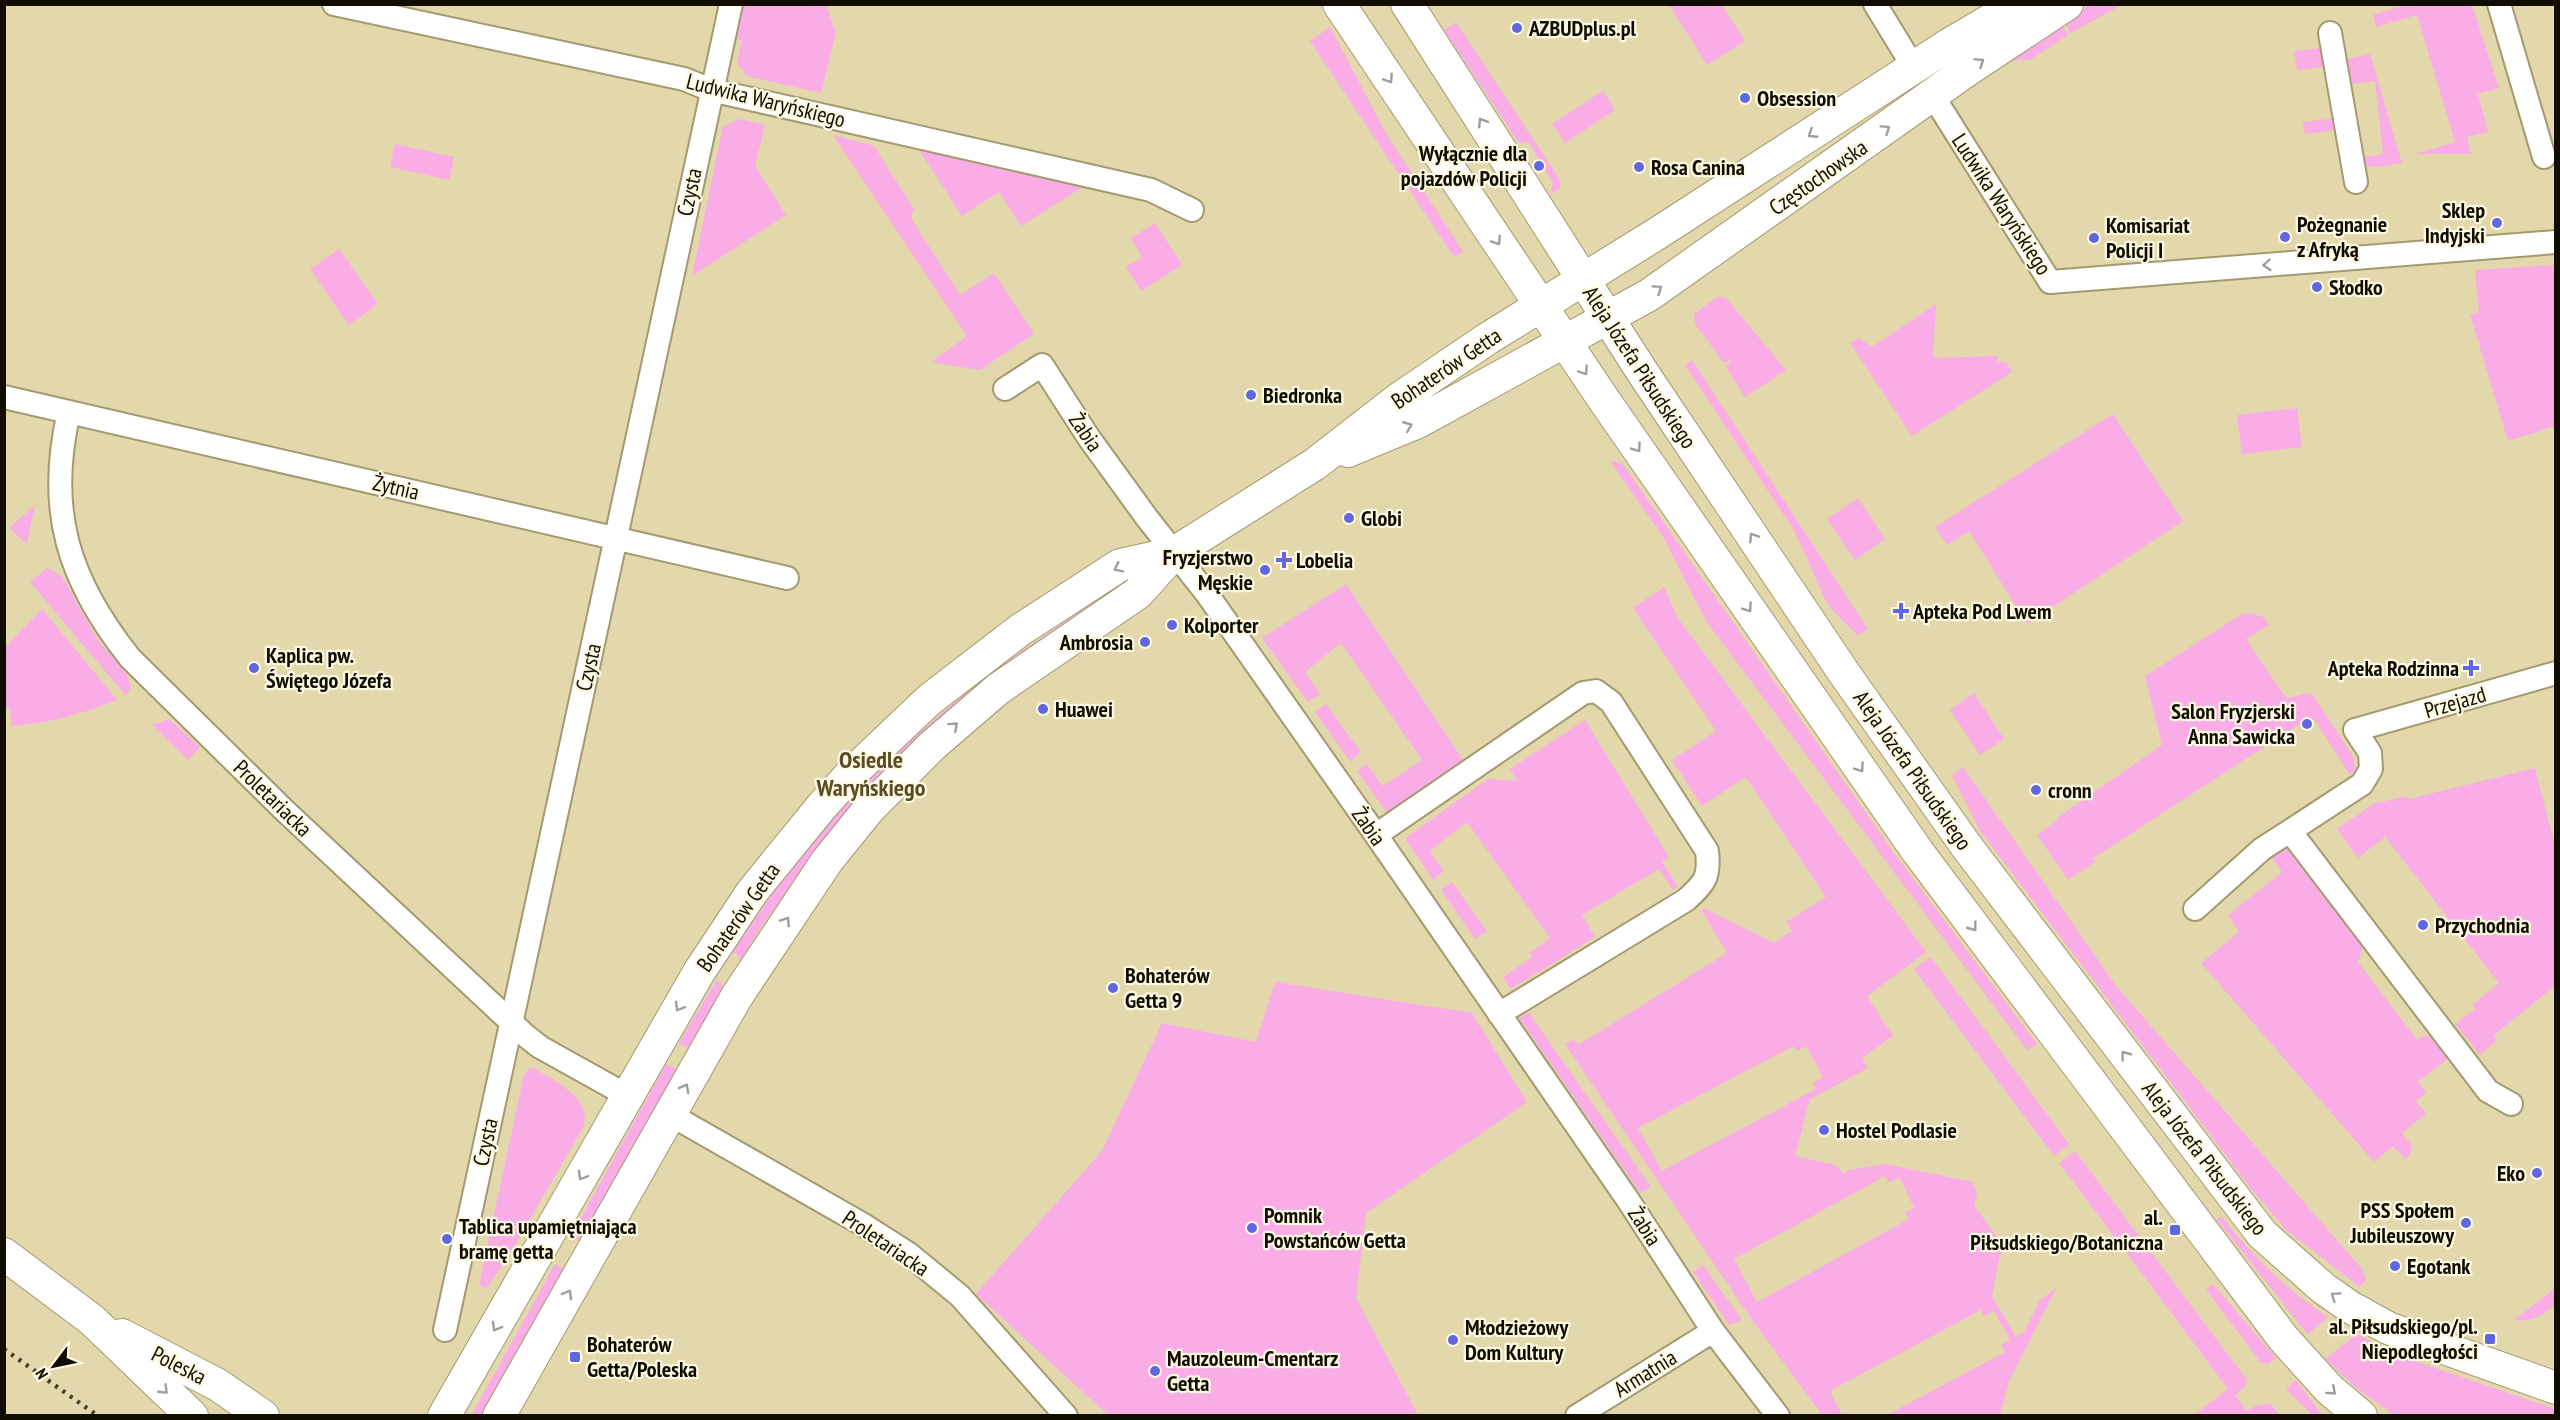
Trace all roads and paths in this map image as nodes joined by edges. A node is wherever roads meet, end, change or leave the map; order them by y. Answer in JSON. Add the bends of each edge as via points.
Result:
{"nodes":[{"id":1,"x":334,"y":4,"type":"edge"},
{"id":2,"x":730,"y":4,"type":"edge"},
{"id":3,"x":1339,"y":4,"type":"edge"},
{"id":4,"x":1407,"y":4,"type":"edge"},
{"id":5,"x":1875,"y":4,"type":"edge"},
{"id":6,"x":2018,"y":4,"type":"edge"},
{"id":7,"x":2067,"y":4,"type":"edge"},
{"id":8,"x":2499,"y":4,"type":"edge"},
{"id":9,"x":2330,"y":33,"type":"dead end"},
{"id":10,"x":1914,"y":68,"type":"junction"},
{"id":11,"x":711,"y":90,"type":"junction"},
{"id":12,"x":1933,"y":96,"type":"junction"},
{"id":13,"x":2544,"y":157,"type":"dead end"},
{"id":14,"x":2356,"y":182,"type":"dead end"},
{"id":15,"x":1192,"y":210,"type":"dead end"},
{"id":16,"x":2556,"y":242,"type":"edge"},
{"id":17,"x":1583,"y":280,"type":"junction"},
{"id":18,"x":1540,"y":306,"type":"junction"},
{"id":19,"x":1607,"y":318,"type":"junction"},
{"id":20,"x":1564,"y":341,"type":"junction"},
{"id":21,"x":1005,"y":389,"type":"dead end"},
{"id":22,"x":4,"y":397,"type":"edge"},
{"id":23,"x":69,"y":412,"type":"junction"},
{"id":24,"x":1315,"y":464,"type":"junction"},
{"id":25,"x":617,"y":539,"type":"junction"},
{"id":26,"x":1174,"y":553,"type":"junction"},
{"id":27,"x":787,"y":578,"type":"dead end"},
{"id":28,"x":2556,"y":673,"type":"edge"},
{"id":29,"x":2290,"y":831,"type":"junction"},
{"id":30,"x":1376,"y":835,"type":"junction"},
{"id":31,"x":2195,"y":909,"type":"dead end"},
{"id":32,"x":699,"y":972,"type":"junction"},
{"id":33,"x":737,"y":996,"type":"junction"},
{"id":34,"x":1498,"y":1014,"type":"junction"},
{"id":35,"x":511,"y":1022,"type":"junction"},
{"id":36,"x":628,"y":1096,"type":"junction"},
{"id":37,"x":2511,"y":1104,"type":"dead end"},
{"id":38,"x":671,"y":1115,"type":"junction"},
{"id":39,"x":553,"y":1226,"type":"junction"},
{"id":40,"x":592,"y":1252,"type":"junction"},
{"id":41,"x":4,"y":1254,"type":"edge"},
{"id":42,"x":92,"y":1320,"type":"junction"},
{"id":43,"x":445,"y":1330,"type":"dead end"},
{"id":44,"x":1713,"y":1331,"type":"junction"},
{"id":45,"x":2556,"y":1388,"type":"edge"},
{"id":46,"x":192,"y":1416,"type":"edge"},
{"id":47,"x":263,"y":1416,"type":"edge"},
{"id":48,"x":444,"y":1416,"type":"edge"},
{"id":49,"x":499,"y":1416,"type":"edge"},
{"id":50,"x":1066,"y":1416,"type":"edge"},
{"id":51,"x":1577,"y":1416,"type":"edge"},
{"id":52,"x":1778,"y":1416,"type":"edge"},
{"id":53,"x":2361,"y":1416,"type":"edge"}],
"edges":[{"from":1,"to":11,"type":"street","name":"Ludwika Waryńskiego","via":[[684,79]]},
{"from":2,"to":11,"type":"street","name":"Czysta"},
{"from":3,"to":18,"type":"street","name":"Aleja Józefa Piłsudskiego","one_way":true},
{"from":17,"to":4,"type":"street","name":"Aleja Józefa Piłsudskiego","one_way":true},
{"from":5,"to":10,"type":"street"},
{"from":6,"to":10,"type":"street","name":"Częstochowska"},
{"from":12,"to":7,"type":"street","name":"Częstochowska","one_way":true},
{"from":8,"to":13,"type":"street"},
{"from":9,"to":14,"type":"street"},
{"from":10,"to":12,"type":"street"},
{"from":10,"to":17,"type":"street","name":"Częstochowska","one_way":true},
{"from":11,"to":15,"type":"street","name":"Ludwika Waryńskiego","via":[[1151,190]]},
{"from":11,"to":25,"type":"street","name":"Czysta"},
{"from":16,"to":12,"type":"street","name":"Ludwika Waryńskiego","one_way":true,"via":[[2050,282]]},
{"from":19,"to":12,"type":"street","name":"Częstochowska","one_way":true,"via":[[1711,253]]},
{"from":17,"to":18,"type":"street","name":"Bohaterów Getta"},
{"from":17,"to":19,"type":"street","name":"Aleja Józefa Piłsudskiego"},
{"from":18,"to":20,"type":"street","name":"Aleja Józefa Piłsudskiego"},
{"from":18,"to":24,"type":"street","name":"Bohaterów Getta","via":[[1400,398]]},
{"from":19,"to":20,"type":"street","name":"Częstochowska"},
{"from":45,"to":19,"type":"street","name":"Aleja Józefa Piłsudskiego","one_way":true,"via":[[2388,1328],[2323,1288],[2262,1234],[1967,847],[1844,673]]},
{"from":24,"to":20,"type":"street","name":"Bohaterów Getta","one_way":true,"via":[[1419,422]]},
{"from":20,"to":53,"type":"street","name":"Aleja Józefa Piłsudskiego","one_way":true,"via":[[1918,852],[2276,1329],[2329,1389]]},
{"from":21,"to":26,"type":"street","name":"Żabia","via":[[1042,365],[1089,438]]},
{"from":22,"to":23,"type":"street","name":"Żytnia"},
{"from":23,"to":25,"type":"street","name":"Żytnia"},
{"from":23,"to":35,"type":"street","name":"Proletariacka","via":[[60,459],[62,520],[83,586],[108,630],[138,666],[284,810]]},
{"from":24,"to":26,"type":"street","name":"Bohaterów Getta"},
{"from":25,"to":27,"type":"street","name":"Żytnia"},
{"from":25,"to":35,"type":"street","name":"Czysta"},
{"from":26,"to":30,"type":"street","name":"Żabia"},
{"from":26,"to":32,"type":"street","name":"Bohaterów Getta","one_way":true,"via":[[1120,565],[1020,630],[929,700],[822,806],[752,892]]},
{"from":33,"to":26,"type":"street","name":"Bohaterów Getta","one_way":true,"via":[[827,861],[869,809],[969,712],[1138,593]]},
{"from":28,"to":29,"type":"street","name":"Przejazd","via":[[2355,730],[2370,753],[2371,768],[2362,784]]},
{"from":29,"to":31,"type":"street","via":[[2262,849]]},
{"from":29,"to":37,"type":"street","via":[[2488,1091]]},
{"from":30,"to":34,"type":"street","name":"Żabia"},
{"from":30,"to":34,"type":"street","via":[[1583,693],[1596,691],[1611,702],[1707,851],[1709,870],[1701,887],[1686,900]]},
{"from":32,"to":33,"type":"street","via":[[711,964],[732,970],[739,982]]},
{"from":32,"to":36,"type":"street","name":"Bohaterów Getta","one_way":true},
{"from":38,"to":33,"type":"street","name":"Bohaterów Getta","one_way":true},
{"from":34,"to":44,"type":"street","name":"Żabia","via":[[1628,1200]]},
{"from":35,"to":36,"type":"street","name":"Proletariacka","via":[[540,1047]]},
{"from":35,"to":43,"type":"street","name":"Czysta"},
{"from":36,"to":39,"type":"street","name":"Bohaterów Getta","one_way":true},
{"from":38,"to":40,"type":"street","name":"Bohaterów Getta"},
{"from":38,"to":50,"type":"street","name":"Proletariacka","via":[[909,1254],[960,1296]]},
{"from":39,"to":40,"type":"street","via":[[566,1248]]},
{"from":39,"to":48,"type":"street","name":"Bohaterów Getta","one_way":true},
{"from":49,"to":40,"type":"street","name":"Bohaterów Getta","one_way":true},
{"from":41,"to":42,"type":"street","name":"Poleska"},
{"from":42,"to":46,"type":"street","name":"Poleska","one_way":true},
{"from":42,"to":47,"type":"street","name":"Poleska","via":[[218,1384]]},
{"from":44,"to":51,"type":"street","name":"Armatnia"},
{"from":44,"to":52,"type":"street","name":"Żabia"}]}
